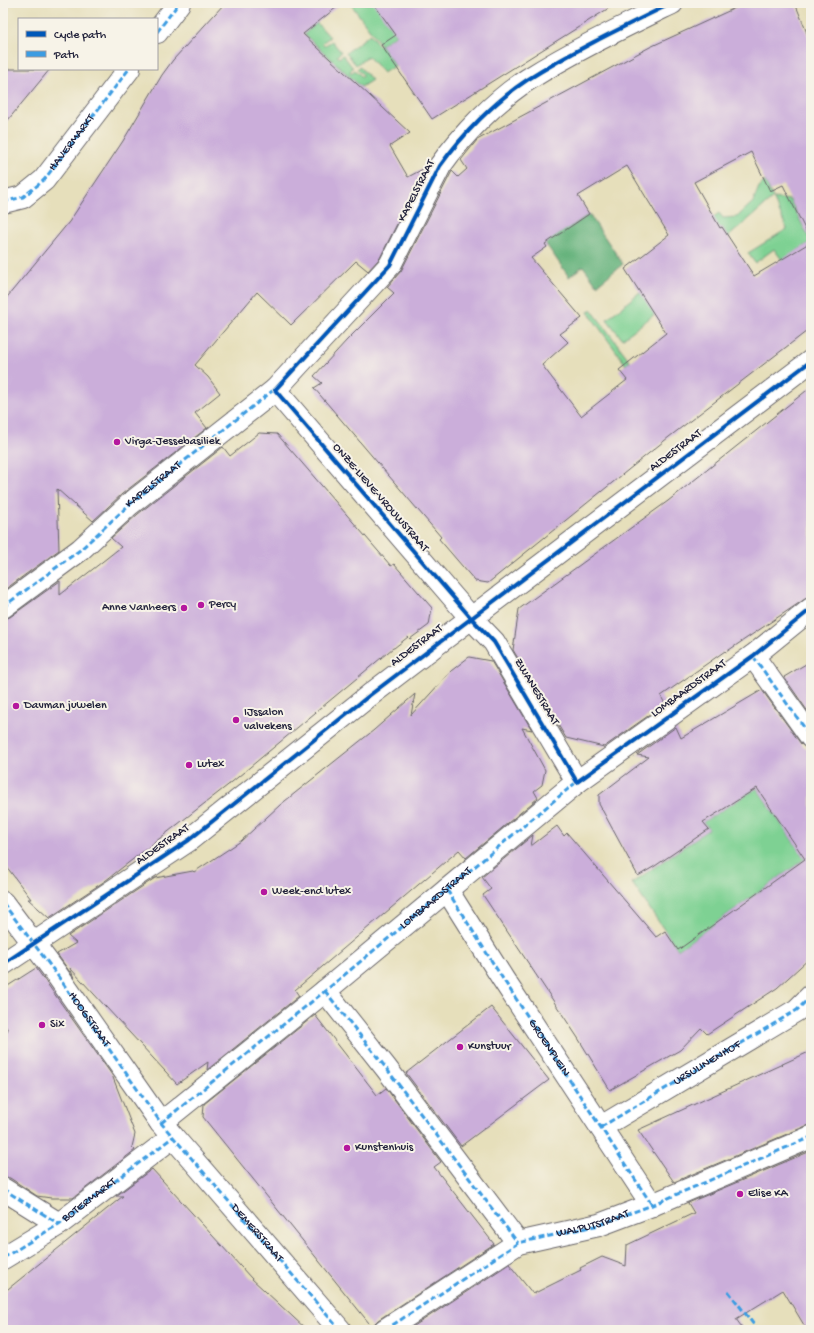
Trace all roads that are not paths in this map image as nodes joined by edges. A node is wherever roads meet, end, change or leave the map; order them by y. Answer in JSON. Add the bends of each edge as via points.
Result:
{"nodes":[{"id":1,"x":179,"y":3,"type":"edge"},
{"id":2,"x":672,"y":3,"type":"edge"},
{"id":3,"x":158,"y":31,"type":"edge"},
{"id":4,"x":128,"y":70,"type":"edge"},
{"id":5,"x":3,"y":202,"type":"edge"},
{"id":6,"x":811,"y":361,"type":"edge"},
{"id":7,"x":274,"y":390,"type":"junction"},
{"id":8,"x":3,"y":607,"type":"edge"},
{"id":9,"x":811,"y":609,"type":"edge"},
{"id":10,"x":470,"y":618,"type":"junction"},
{"id":11,"x":753,"y":656,"type":"junction"},
{"id":12,"x":811,"y":737,"type":"edge"},
{"id":13,"x":577,"y":782,"type":"junction"},
{"id":14,"x":447,"y":890,"type":"junction"},
{"id":15,"x":3,"y":903,"type":"edge"},
{"id":16,"x":34,"y":944,"type":"junction"},
{"id":17,"x":3,"y":964,"type":"edge"},
{"id":18,"x":325,"y":991,"type":"junction"},
{"id":19,"x":811,"y":996,"type":"edge"},
{"id":20,"x":601,"y":1127,"type":"junction"},
{"id":21,"x":167,"y":1130,"type":"junction"},
{"id":22,"x":811,"y":1137,"type":"edge"},
{"id":23,"x":3,"y":1189,"type":"edge"},
{"id":24,"x":652,"y":1205,"type":"junction"},
{"id":25,"x":59,"y":1224,"type":"junction"},
{"id":26,"x":518,"y":1244,"type":"junction"},
{"id":27,"x":3,"y":1258,"type":"edge"},
{"id":28,"x":340,"y":1330,"type":"edge"},
{"id":29,"x":385,"y":1330,"type":"edge"}],
"edges":[{"from":1,"to":3,"type":"street"},
{"from":2,"to":7,"type":"street","name":"KAPELSTRAAT","via":[[602,36],[532,77],[488,111],[440,166],[390,265]]},
{"from":4,"to":5,"type":"street","name":"HAVERMARKT","via":[[44,180],[23,197]]},
{"from":6,"to":10,"type":"street","name":"ALDESTRAAT"},
{"from":7,"to":8,"type":"street","name":"KAPELSTRAAT","via":[[130,504],[80,550]]},
{"from":7,"to":10,"type":"street","name":"ONZE-LIEVE-VROUWSTRAAT"},
{"from":9,"to":11,"type":"street","name":"LOMBAARDSTRAAT"},
{"from":10,"to":13,"type":"street","name":"ZWANESTRAAT","via":[[494,642]]},
{"from":10,"to":16,"type":"street","name":"ALDESTRAAT","via":[[189,840]]},
{"from":11,"to":12,"type":"street"},
{"from":11,"to":13,"type":"street","name":"LOMBAARDSTRAAT"},
{"from":13,"to":14,"type":"street","name":"LOMBAARDSTRAAT"},
{"from":14,"to":18,"type":"street","name":"LOMBAARDSTRAAT"},
{"from":14,"to":20,"type":"street","name":"GROENPLEIN"},
{"from":15,"to":16,"type":"street","name":"HOOGSTRAAT"},
{"from":16,"to":17,"type":"street","name":"ALDESTRAAT"},
{"from":16,"to":21,"type":"street","name":"HOOGSTRAAT"},
{"from":18,"to":21,"type":"street","name":"LOMBAARDSTRAAT"},
{"from":18,"to":26,"type":"street"},
{"from":19,"to":20,"type":"street","name":"URSULINENHOF","via":[[797,1010]]},
{"from":20,"to":24,"type":"street","name":"GROENPLEIN"},
{"from":21,"to":25,"type":"street","name":"BOTERMARKT"},
{"from":21,"to":28,"type":"street","name":"DEMERSTRAAT"},
{"from":22,"to":24,"type":"street","name":"WALPUTSTRAAT"},
{"from":23,"to":25,"type":"street"},
{"from":24,"to":26,"type":"street","name":"WALPUTSTRAAT","via":[[599,1225]]},
{"from":25,"to":27,"type":"street","name":"BOTERMARKT"},
{"from":26,"to":29,"type":"street","name":"WALPUTSTRAAT"}]}
